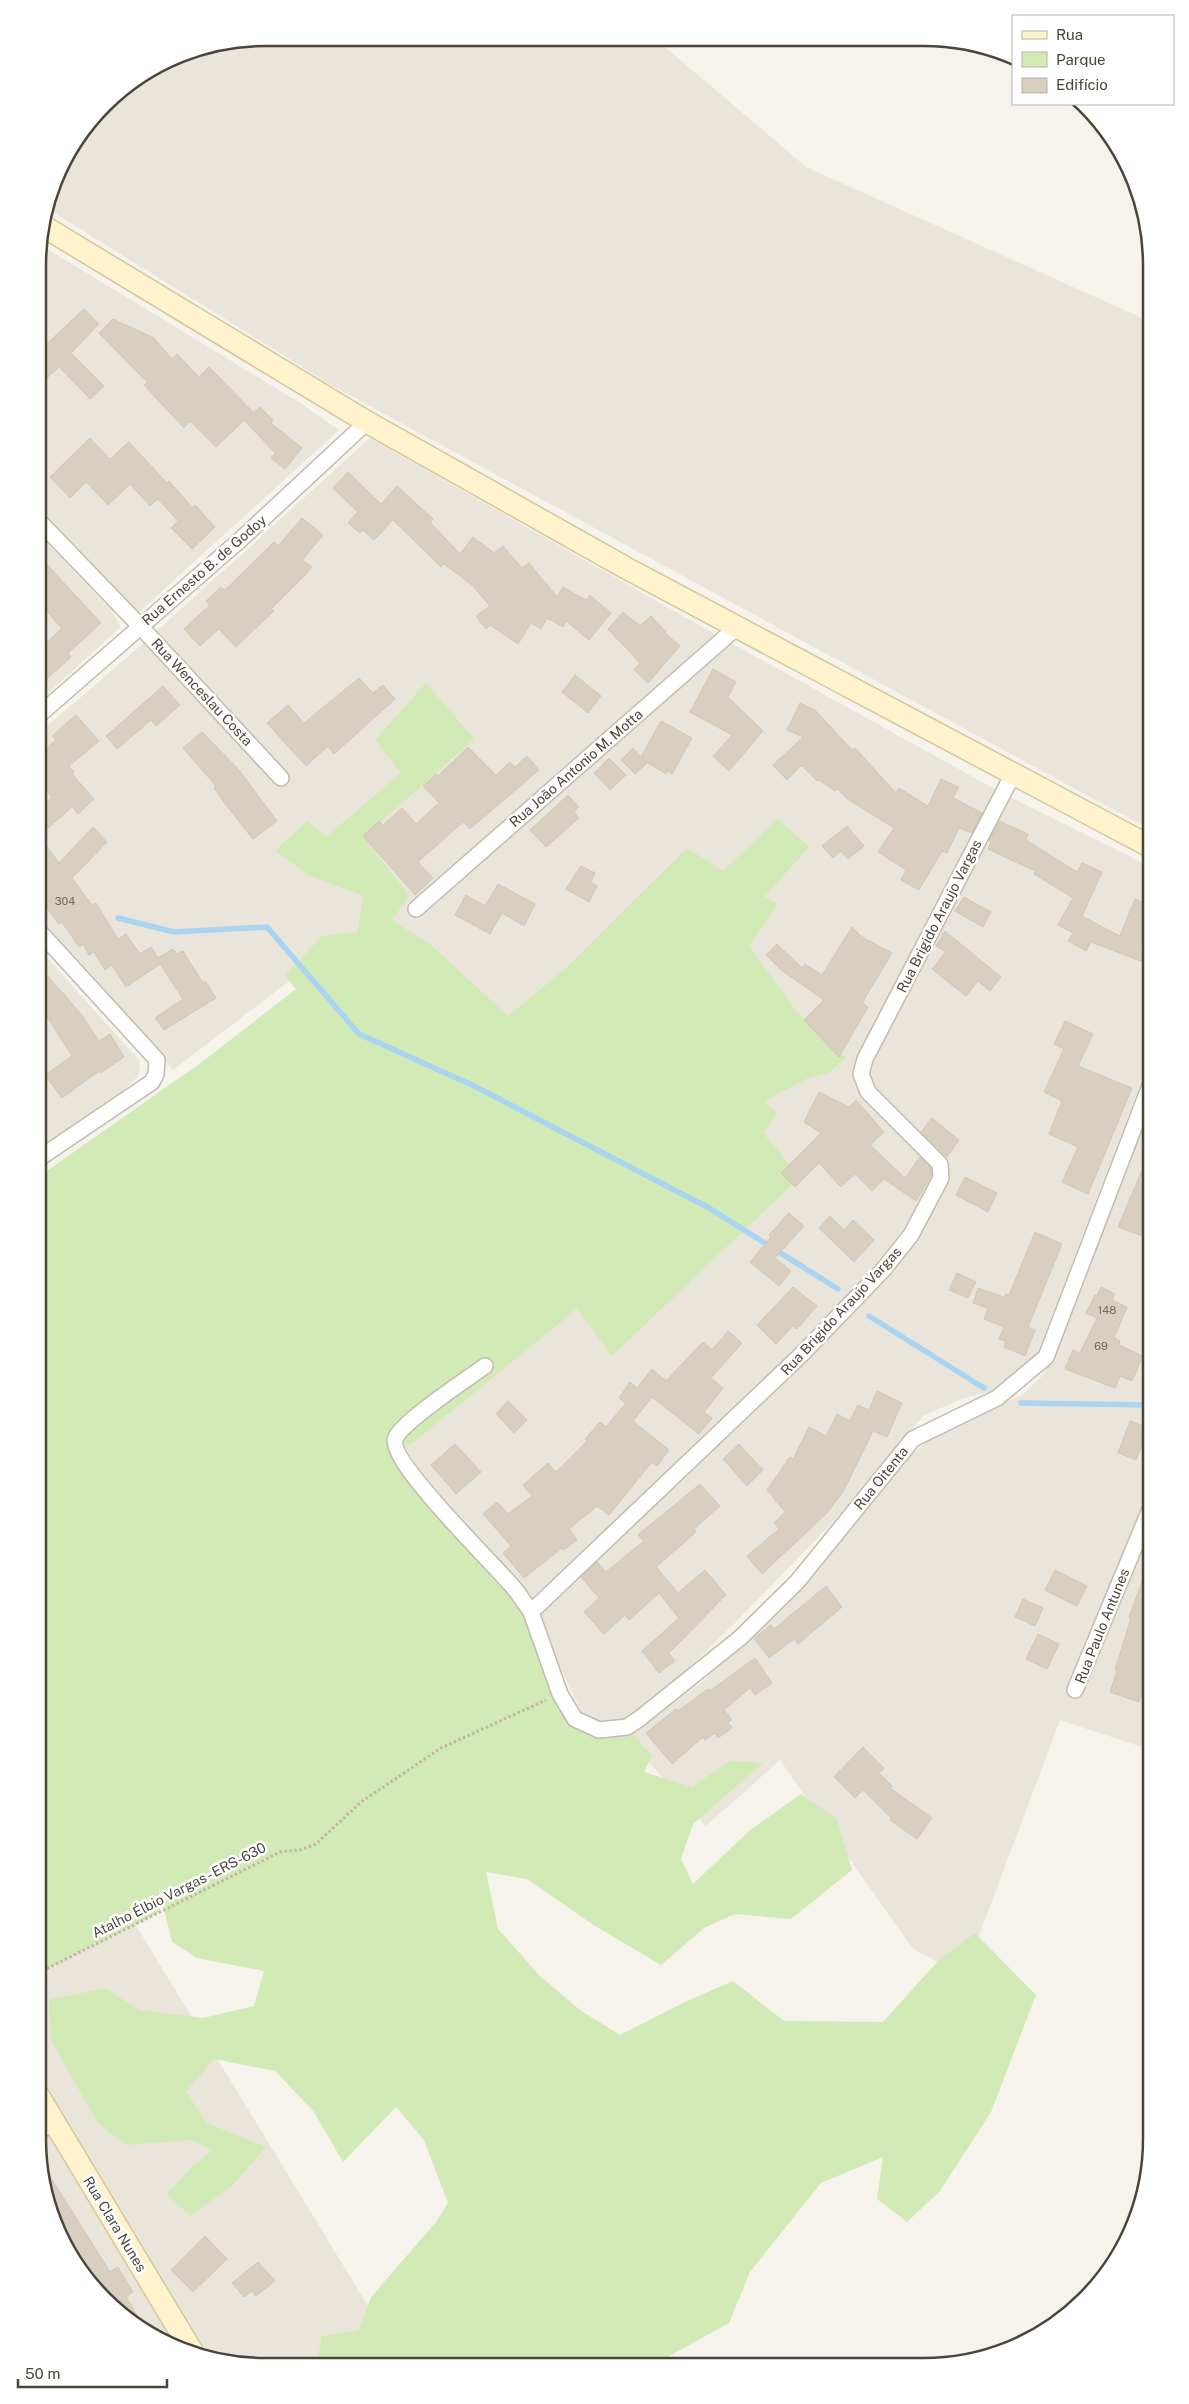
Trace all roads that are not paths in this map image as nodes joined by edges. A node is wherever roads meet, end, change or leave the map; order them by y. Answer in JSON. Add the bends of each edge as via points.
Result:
{"nodes":[{"id":1,"x":49,"y":230,"type":"edge"},
{"id":2,"x":367,"y":422,"type":"junction"},
{"id":3,"x":46,"y":528,"type":"edge"},
{"id":4,"x":140,"y":626,"type":"junction"},
{"id":5,"x":737,"y":627,"type":"junction"},
{"id":6,"x":46,"y":709,"type":"edge"},
{"id":7,"x":1013,"y":774,"type":"junction"},
{"id":8,"x":280,"y":778,"type":"dead end"},
{"id":9,"x":1143,"y":842,"type":"edge"},
{"id":10,"x":416,"y":909,"type":"dead end"},
{"id":11,"x":46,"y":939,"type":"edge"},
{"id":12,"x":1143,"y":1104,"type":"edge"},
{"id":13,"x":46,"y":1154,"type":"edge"},
{"id":14,"x":485,"y":1366,"type":"dead end"},
{"id":15,"x":1143,"y":1526,"type":"edge"},
{"id":16,"x":531,"y":1612,"type":"junction"},
{"id":17,"x":1075,"y":1690,"type":"dead end"},
{"id":18,"x":46,"y":2127,"type":"edge"},
{"id":19,"x":181,"y":2340,"type":"edge"}],
"edges":[{"from":1,"to":2,"type":"main road"},
{"from":2,"to":4,"type":"street","name":"Rua Ernesto B. de Godoy","via":[[240,540]]},
{"from":2,"to":5,"type":"main road"},
{"from":3,"to":4,"type":"street","name":"Rua Wenceslau Costa"},
{"from":4,"to":6,"type":"street","name":"Rua Ernesto B. de Godoy"},
{"from":4,"to":8,"type":"street","name":"Rua Wenceslau Costa"},
{"from":5,"to":7,"type":"main road"},
{"from":5,"to":10,"type":"street","name":"Rua João Antonio M. Motta"},
{"from":7,"to":9,"type":"main road"},
{"from":7,"to":16,"type":"street","name":"Rua Brigido Araujo Vargas","via":[[865,1059],[861,1074],[868,1092],[940,1164],[941,1178],[911,1235],[883,1270],[803,1353]]},
{"from":11,"to":13,"type":"street","via":[[157,1060],[152,1082]]},
{"from":12,"to":16,"type":"street","name":"Rua Oitenta","via":[[1046,1357],[997,1398],[913,1439],[797,1582],[740,1638],[627,1727],[600,1730],[575,1719],[560,1694]]},
{"from":14,"to":16,"type":"street","via":[[420,1414],[399,1433],[394,1445],[426,1491],[513,1587]]},
{"from":15,"to":17,"type":"street","name":"Rua Paulo Antunes"},
{"from":18,"to":19,"type":"main road","name":"Rua Clara Nunes"}]}
